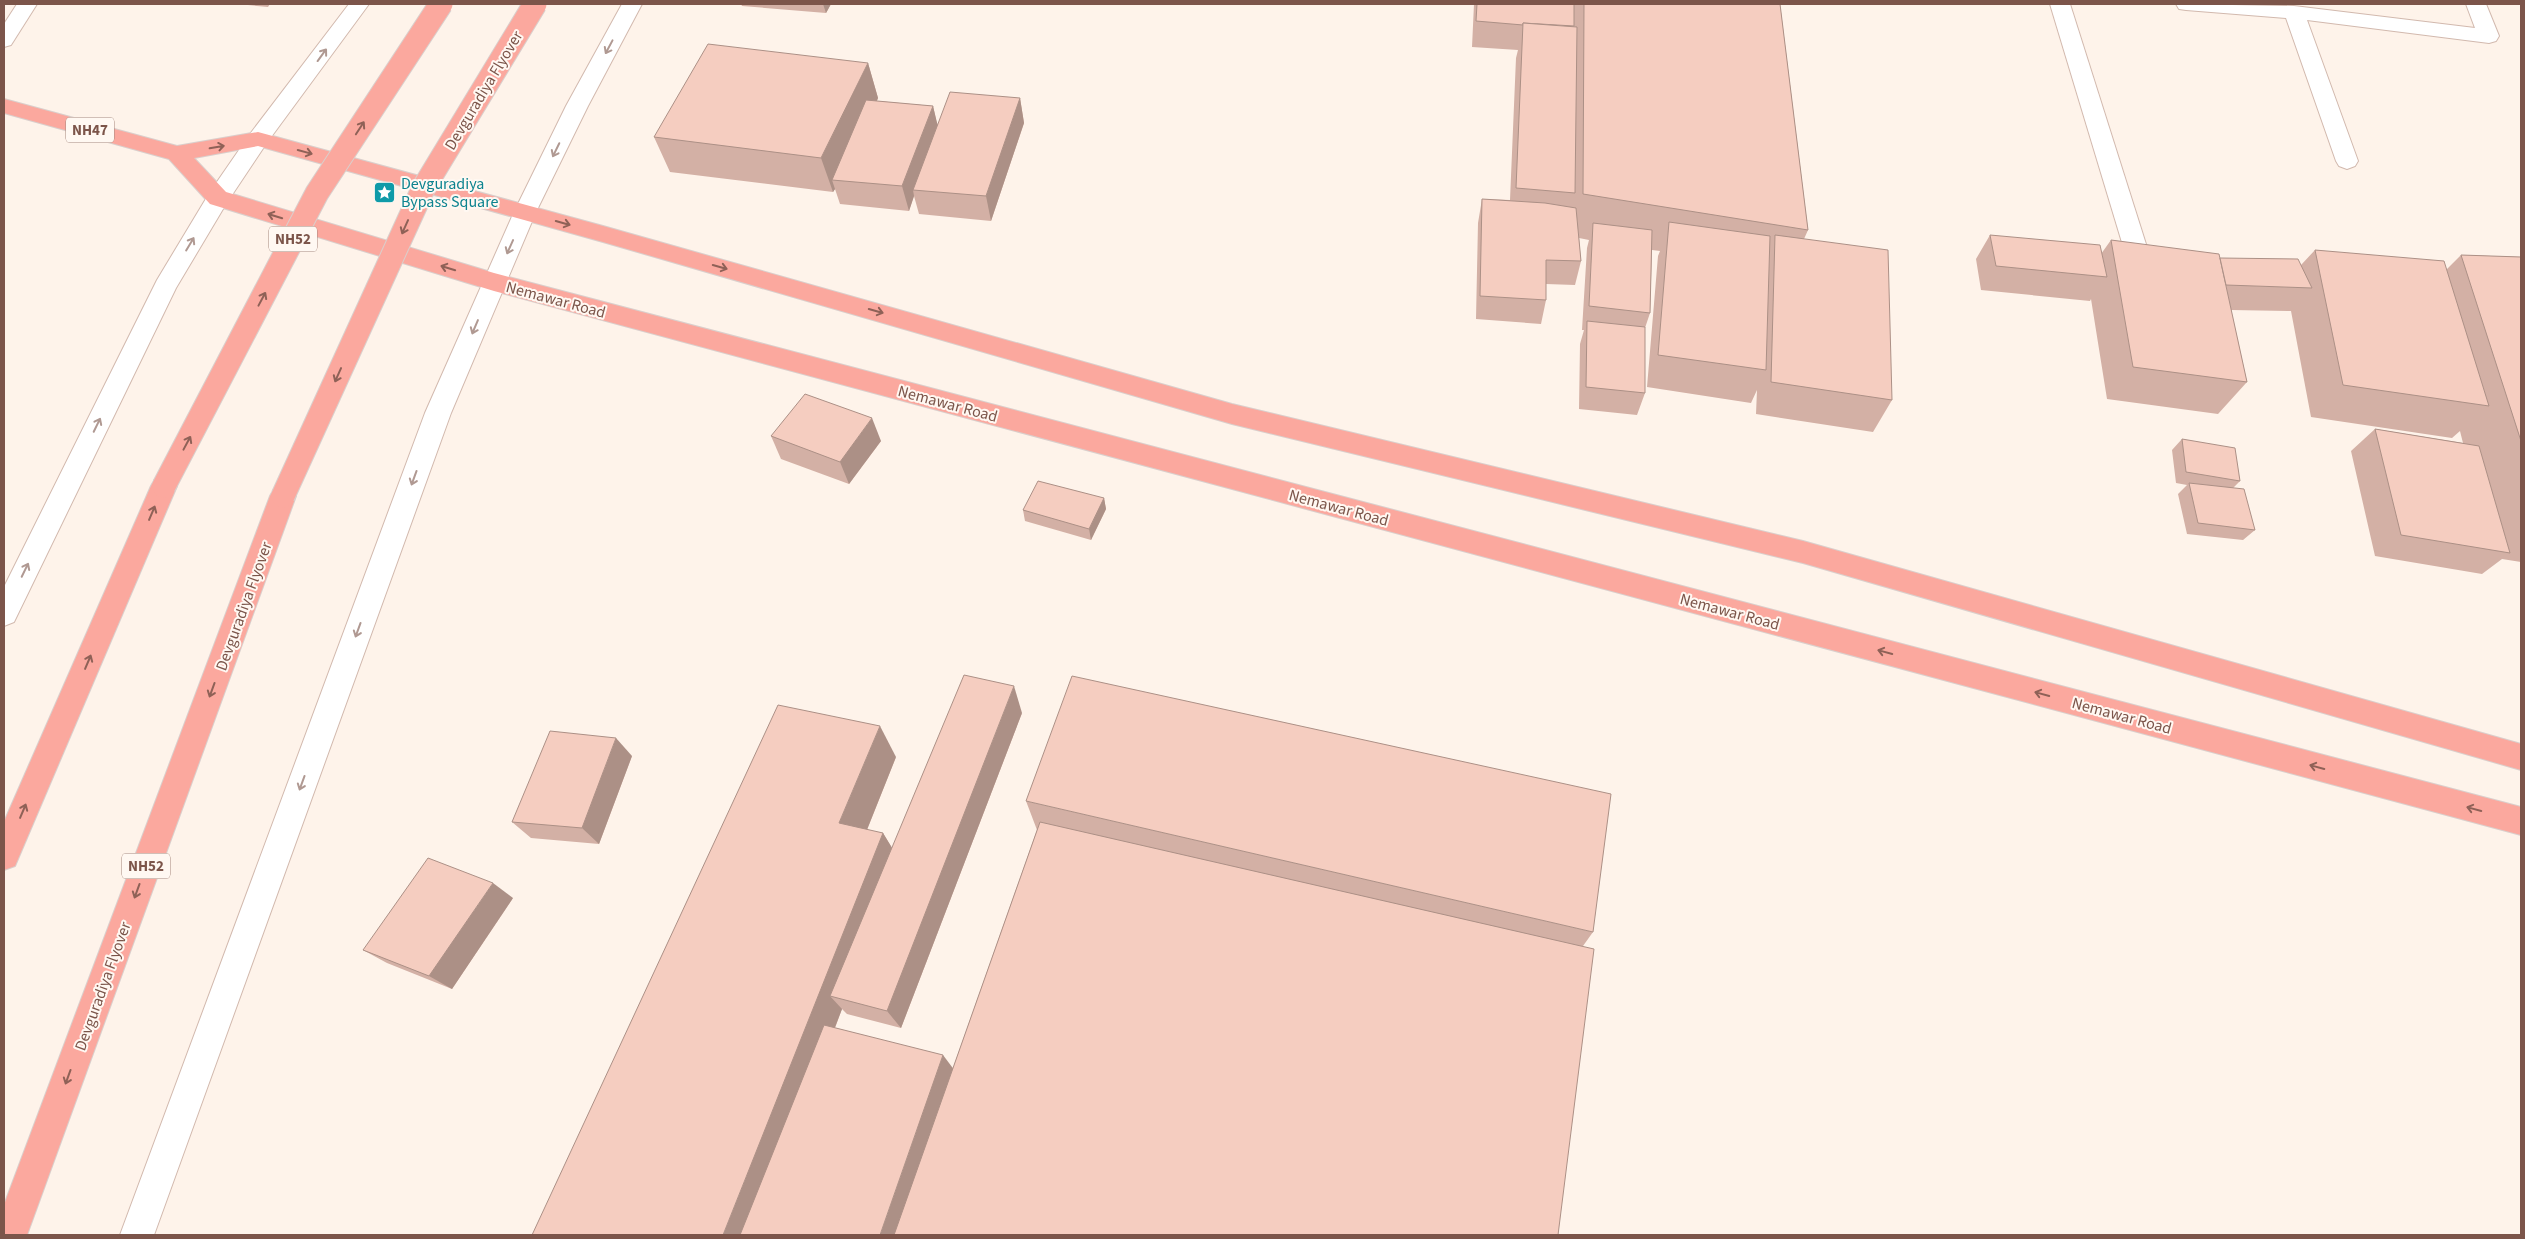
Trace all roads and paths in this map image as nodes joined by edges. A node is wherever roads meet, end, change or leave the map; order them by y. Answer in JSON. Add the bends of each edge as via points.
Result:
{"nodes":[{"id":1,"x":27,"y":4,"type":"edge"},
{"id":2,"x":359,"y":4,"type":"edge"},
{"id":3,"x":442,"y":4,"type":"edge"},
{"id":4,"x":535,"y":4,"type":"edge"},
{"id":5,"x":632,"y":4,"type":"edge"},
{"id":6,"x":2060,"y":4,"type":"edge"},
{"id":7,"x":2186,"y":4,"type":"edge"},
{"id":8,"x":2476,"y":4,"type":"edge"},
{"id":9,"x":2294,"y":12,"type":"junction"},
{"id":10,"x":4,"y":40,"type":"edge"},
{"id":11,"x":4,"y":106,"type":"edge"},
{"id":12,"x":258,"y":139,"type":"junction"},
{"id":13,"x":177,"y":154,"type":"junction"},
{"id":14,"x":2347,"y":161,"type":"dead end"},
{"id":15,"x":218,"y":198,"type":"junction"},
{"id":16,"x":525,"y":212,"type":"junction"},
{"id":17,"x":2146,"y":281,"type":"edge"},
{"id":18,"x":494,"y":282,"type":"junction"},
{"id":19,"x":4,"y":614,"type":"edge"},
{"id":20,"x":2521,"y":757,"type":"edge"},
{"id":21,"x":2521,"y":821,"type":"edge"},
{"id":22,"x":4,"y":856,"type":"edge"},
{"id":23,"x":10,"y":1235,"type":"edge"},
{"id":24,"x":137,"y":1235,"type":"edge"}],
"edges":[{"from":1,"to":10,"type":"street"},
{"from":12,"to":2,"type":"street","one_way":true},
{"from":22,"to":3,"type":"highway","number":"NH52","one_way":true,"bridge":true,"via":[[164,486],[317,192]]},
{"from":4,"to":23,"type":"highway","name":"Devguradiya Flyover","number":"NH52","one_way":true,"bridge":true,"via":[[423,189],[283,496]]},
{"from":5,"to":16,"type":"street","one_way":true},
{"from":6,"to":17,"type":"street"},
{"from":7,"to":9,"type":"street"},
{"from":8,"to":9,"type":"street","via":[[2489,36]]},
{"from":9,"to":14,"type":"street"},
{"from":11,"to":13,"type":"highway","number":"NH47"},
{"from":13,"to":12,"type":"highway","one_way":true},
{"from":12,"to":15,"type":"street"},
{"from":12,"to":16,"type":"highway","one_way":true},
{"from":13,"to":15,"type":"highway"},
{"from":18,"to":15,"type":"highway","name":"Nemawar Road","one_way":true},
{"from":19,"to":15,"type":"street","one_way":true,"via":[[165,286]]},
{"from":16,"to":18,"type":"street","one_way":true},
{"from":16,"to":20,"type":"highway","one_way":true,"via":[[1232,414],[1803,552]]},
{"from":21,"to":18,"type":"highway","name":"Nemawar Road","one_way":true},
{"from":18,"to":24,"type":"street","one_way":true,"via":[[438,414]]}]}
